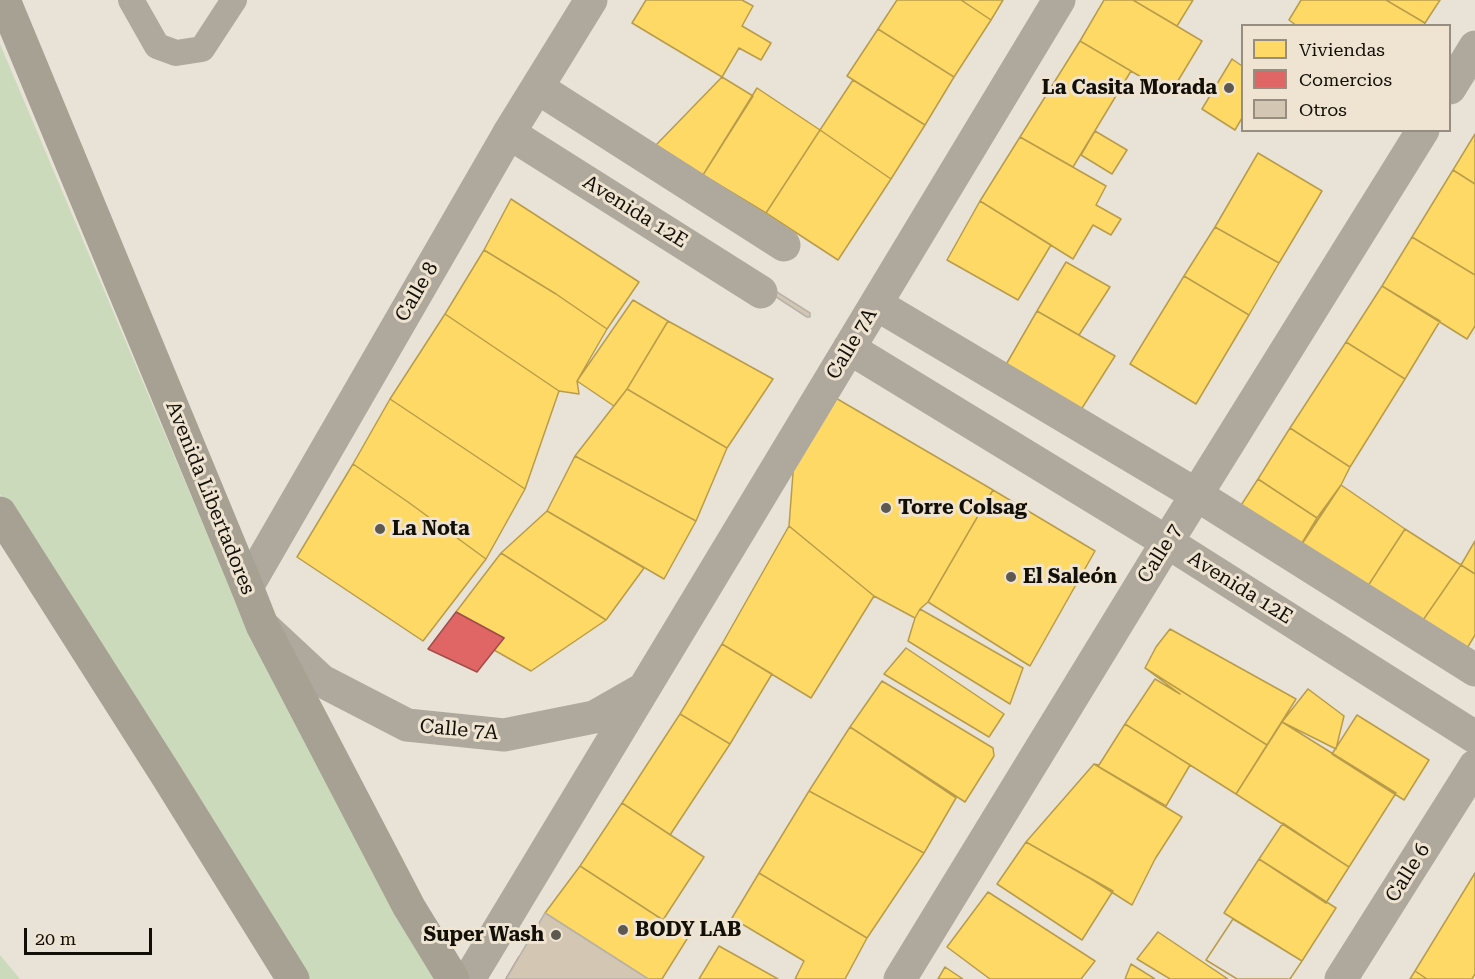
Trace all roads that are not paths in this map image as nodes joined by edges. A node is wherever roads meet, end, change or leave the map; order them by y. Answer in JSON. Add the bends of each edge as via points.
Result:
{"nodes":[{"id":1,"x":4,"y":0,"type":"edge"},
{"id":2,"x":130,"y":0,"type":"edge"},
{"id":3,"x":234,"y":0,"type":"edge"},
{"id":4,"x":591,"y":0,"type":"edge"},
{"id":5,"x":1059,"y":0,"type":"edge"},
{"id":6,"x":1475,"y":47,"type":"edge"},
{"id":7,"x":1451,"y":85,"type":"edge"},
{"id":8,"x":538,"y":88,"type":"junction"},
{"id":9,"x":1422,"y":132,"type":"edge"},
{"id":10,"x":509,"y":133,"type":"junction"},
{"id":11,"x":784,"y":245,"type":"dead end"},
{"id":12,"x":761,"y":292,"type":"dead end"},
{"id":13,"x":876,"y":304,"type":"junction"},
{"id":14,"x":849,"y":348,"type":"junction"},
{"id":15,"x":1197,"y":495,"type":"junction"},
{"id":16,"x":0,"y":513,"type":"edge"},
{"id":17,"x":1167,"y":542,"type":"junction"},
{"id":18,"x":247,"y":587,"type":"junction"},
{"id":19,"x":262,"y":625,"type":"junction"},
{"id":20,"x":1475,"y":670,"type":"edge"},
{"id":21,"x":644,"y":688,"type":"junction"},
{"id":22,"x":1475,"y":737,"type":"edge"},
{"id":23,"x":1475,"y":766,"type":"edge"},
{"id":24,"x":293,"y":979,"type":"edge"},
{"id":25,"x":453,"y":979,"type":"edge"},
{"id":26,"x":469,"y":979,"type":"edge"},
{"id":27,"x":900,"y":979,"type":"edge"},
{"id":28,"x":1341,"y":979,"type":"edge"}],
"edges":[{"from":1,"to":18,"type":"main road","name":"Avenida Libertadores"},
{"from":2,"to":3,"type":"lane","via":[[157,46],[176,53],[202,49]]},
{"from":4,"to":8,"type":"street","name":"Calle 8"},
{"from":5,"to":13,"type":"street","name":"Calle 7A"},
{"from":6,"to":7,"type":"street"},
{"from":8,"to":10,"type":"street","name":"Calle 8"},
{"from":8,"to":11,"type":"street"},
{"from":9,"to":15,"type":"street","name":"Calle 7"},
{"from":10,"to":12,"type":"street","name":"Avenida 12E"},
{"from":10,"to":18,"type":"street","name":"Calle 8"},
{"from":13,"to":14,"type":"street","name":"Calle 7A"},
{"from":13,"to":15,"type":"street"},
{"from":14,"to":17,"type":"street","name":"Avenida 12E"},
{"from":14,"to":21,"type":"street","name":"Calle 7A"},
{"from":15,"to":17,"type":"street","name":"Calle 7"},
{"from":15,"to":20,"type":"street"},
{"from":16,"to":24,"type":"main road"},
{"from":17,"to":22,"type":"street","name":"Avenida 12E"},
{"from":17,"to":27,"type":"street","name":"Calle 7"},
{"from":18,"to":19,"type":"main road","name":"Avenida Libertadores"},
{"from":19,"to":21,"type":"street","name":"Calle 7A","via":[[322,681],[407,725],[504,735],[594,717]]},
{"from":19,"to":25,"type":"main road","name":"Avenida Libertadores","via":[[409,907]]},
{"from":21,"to":26,"type":"street","name":"Calle 7A"},
{"from":23,"to":28,"type":"street","name":"Calle 6"}]}
